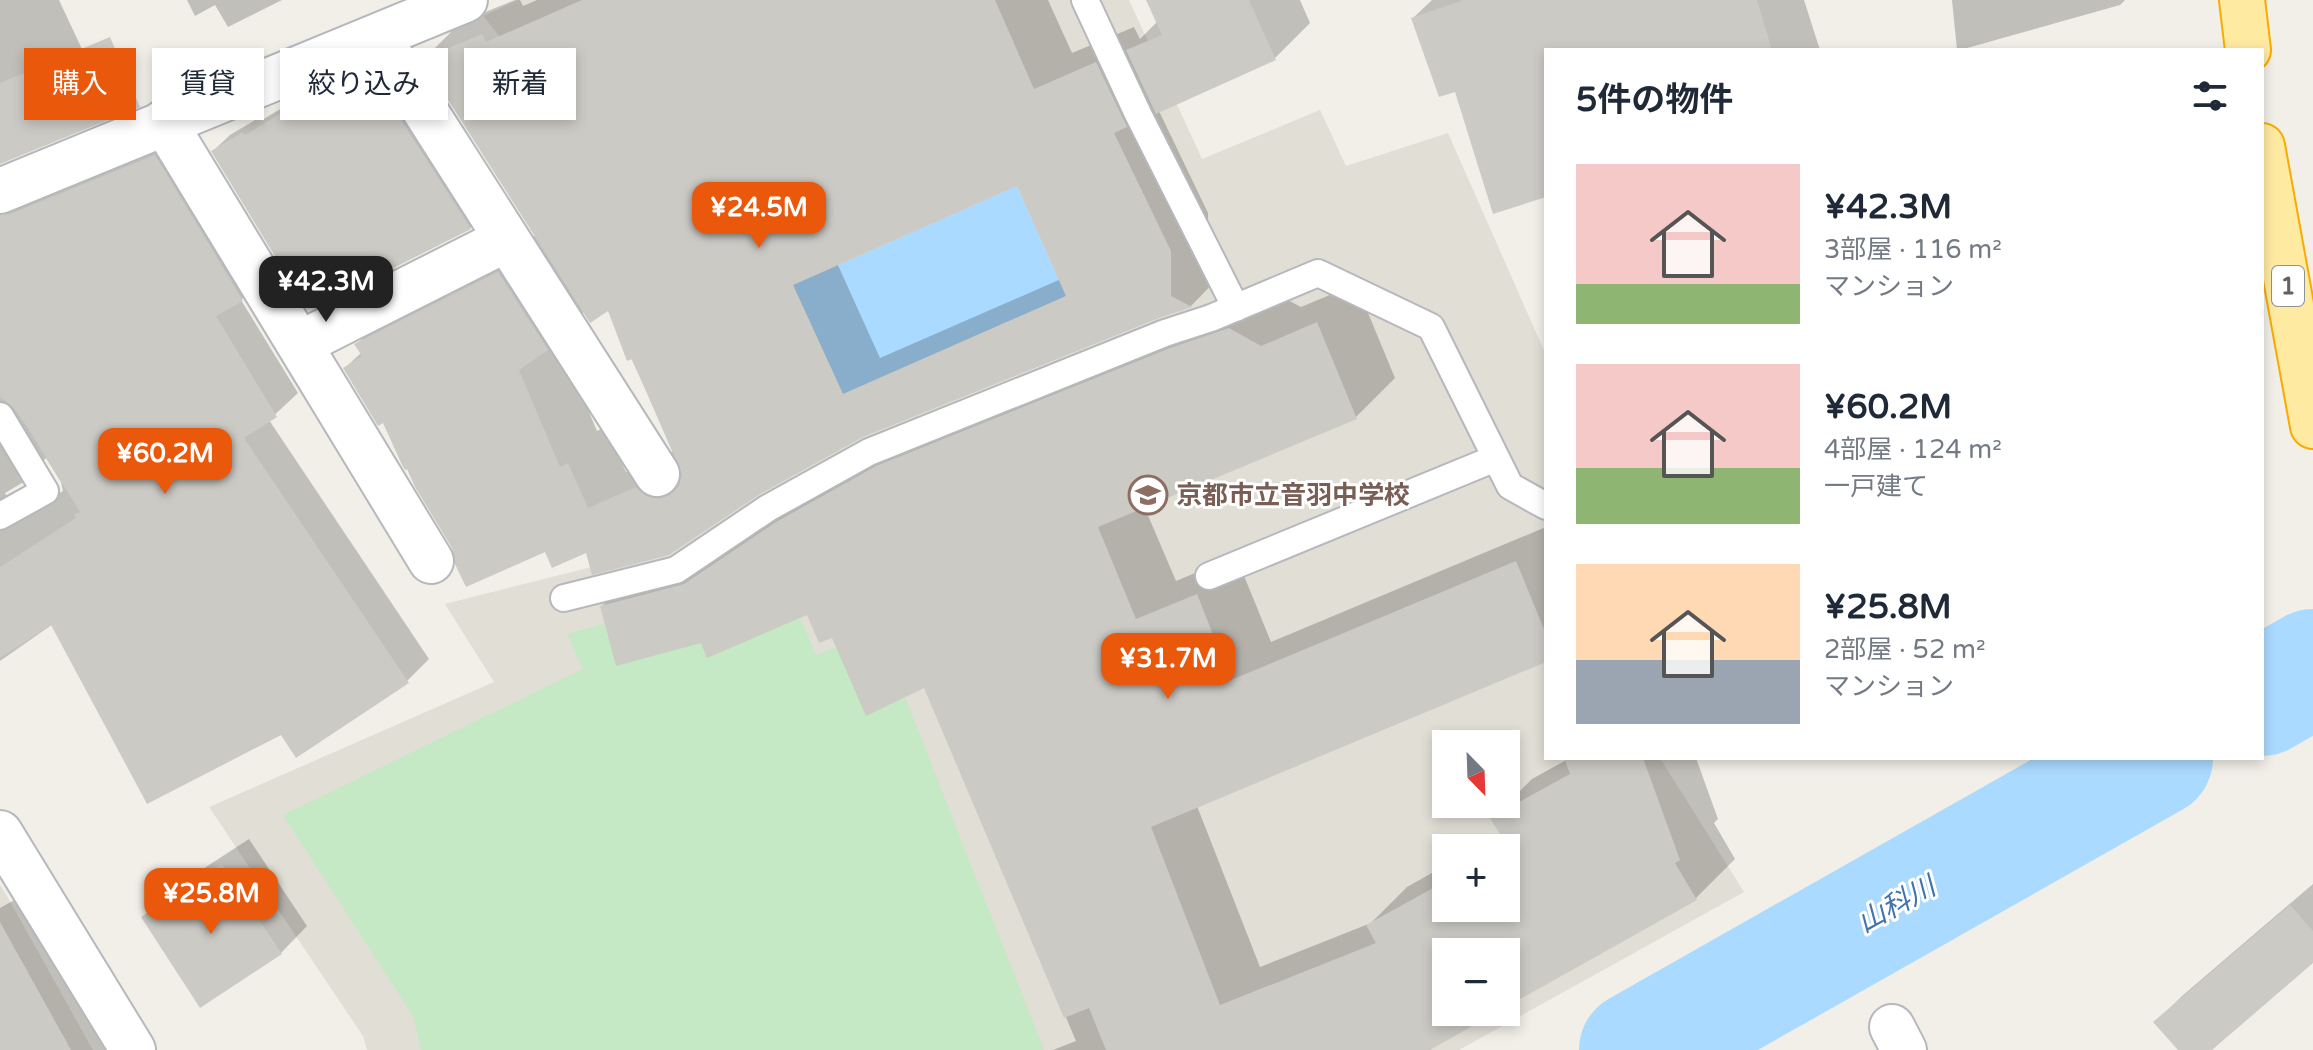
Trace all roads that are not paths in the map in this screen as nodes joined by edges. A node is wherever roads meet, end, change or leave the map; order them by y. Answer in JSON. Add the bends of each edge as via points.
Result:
{"nodes":[{"id":1,"x":465,"y":0,"type":"edge"},
{"id":2,"x":1085,"y":0,"type":"edge"},
{"id":3,"x":2242,"y":0,"type":"edge"},
{"id":4,"x":378,"y":37,"type":"junction"},
{"id":5,"x":2248,"y":48,"type":"edge"},
{"id":6,"x":164,"y":122,"type":"junction"},
{"id":7,"x":2264,"y":157,"type":"edge"},
{"id":8,"x":0,"y":191,"type":"edge"},
{"id":9,"x":507,"y":239,"type":"junction"},
{"id":10,"x":1236,"y":308,"type":"junction"},
{"id":11,"x":299,"y":344,"type":"junction"},
{"id":12,"x":0,"y":416,"type":"edge"},
{"id":13,"x":2313,"y":426,"type":"edge"},
{"id":14,"x":1496,"y":458,"type":"junction"},
{"id":15,"x":657,"y":474,"type":"dead end"},
{"id":16,"x":1544,"y":505,"type":"edge"},
{"id":17,"x":0,"y":516,"type":"edge"},
{"id":18,"x":431,"y":561,"type":"dead end"},
{"id":19,"x":1209,"y":576,"type":"dead end"},
{"id":20,"x":564,"y":598,"type":"dead end"},
{"id":21,"x":0,"y":833,"type":"edge"},
{"id":22,"x":133,"y":1050,"type":"edge"}],
"edges":[{"from":1,"to":4,"type":"street"},
{"from":2,"to":10,"type":"lane"},
{"from":3,"to":5,"type":"highway"},
{"from":4,"to":6,"type":"street"},
{"from":4,"to":9,"type":"street"},
{"from":6,"to":8,"type":"street"},
{"from":6,"to":11,"type":"street"},
{"from":7,"to":13,"type":"highway","number":"1"},
{"from":9,"to":11,"type":"street"},
{"from":9,"to":15,"type":"street"},
{"from":10,"to":14,"type":"lane","via":[[1318,273],[1431,327]]},
{"from":10,"to":20,"type":"lane","via":[[869,452],[768,508],[676,570]]},
{"from":11,"to":18,"type":"street"},
{"from":12,"to":17,"type":"lane","via":[[45,491]]},
{"from":14,"to":16,"type":"lane","via":[[1510,486]]},
{"from":14,"to":19,"type":"lane"},
{"from":21,"to":22,"type":"street"}]}
